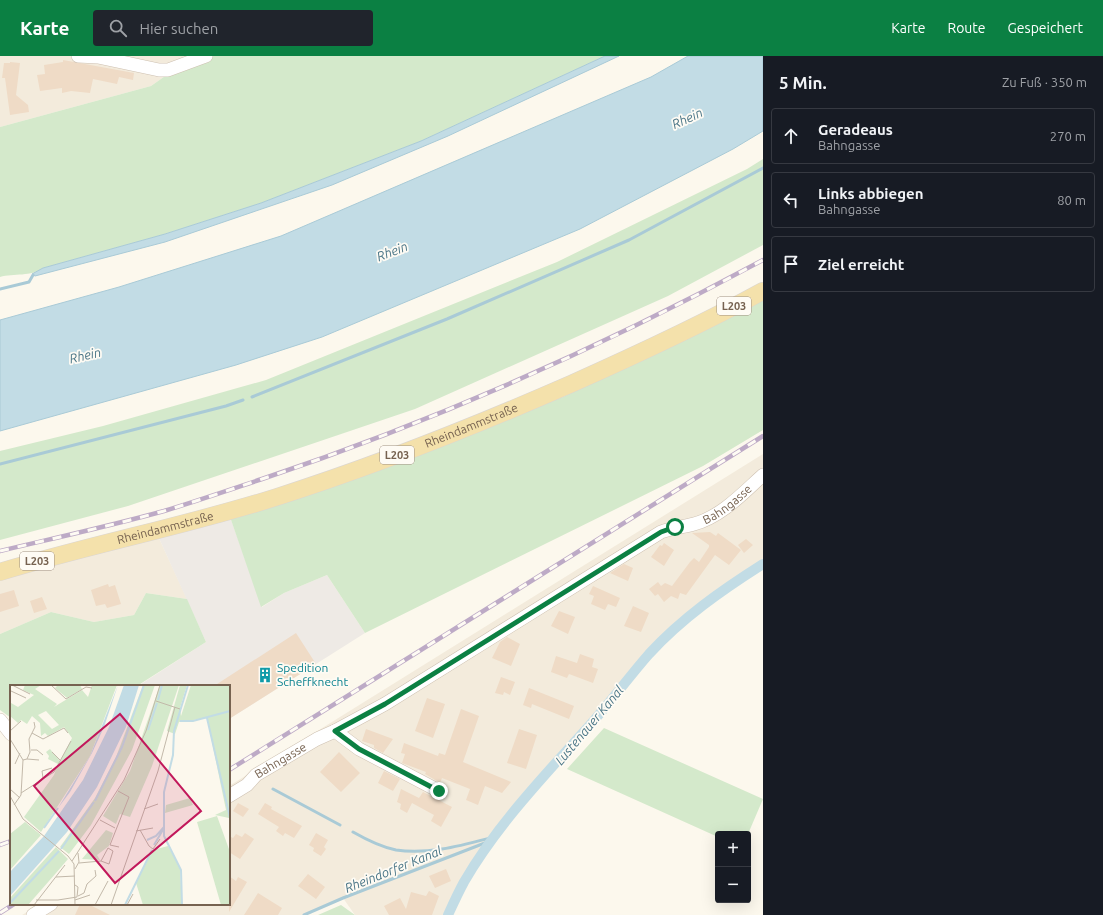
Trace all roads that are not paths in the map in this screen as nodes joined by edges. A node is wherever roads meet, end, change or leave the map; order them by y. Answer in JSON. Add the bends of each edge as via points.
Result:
{"nodes":[{"id":1,"x":78,"y":56,"type":"edge"},
{"id":2,"x":206,"y":56,"type":"edge"},
{"id":3,"x":763,"y":291,"type":"edge"},
{"id":4,"x":763,"y":475,"type":"edge"},
{"id":5,"x":0,"y":572,"type":"edge"},
{"id":6,"x":0,"y":720,"type":"edge"},
{"id":7,"x":335,"y":731,"type":"junction"},
{"id":8,"x":10,"y":733,"type":"edge"},
{"id":9,"x":439,"y":791,"type":"dead end"},
{"id":10,"x":230,"y":795,"type":"edge"},
{"id":11,"x":49,"y":905,"type":"edge"},
{"id":12,"x":33,"y":915,"type":"edge"}],
"edges":[{"from":1,"to":2,"type":"street","via":[[98,57],[159,70],[168,70]]},
{"from":3,"to":5,"type":"main road","name":"Rheindammstraße","number":"L203","via":[[647,350],[496,417],[414,449],[277,497]]},
{"from":4,"to":7,"type":"street","name":"Bahngasse","via":[[732,503],[710,518],[661,532],[391,700]]},
{"from":6,"to":8,"type":"street"},
{"from":7,"to":9,"type":"street","via":[[359,749]]},
{"from":7,"to":10,"type":"street","name":"Bahngasse","via":[[316,739],[262,772]]},
{"from":11,"to":12,"type":"street"}]}
